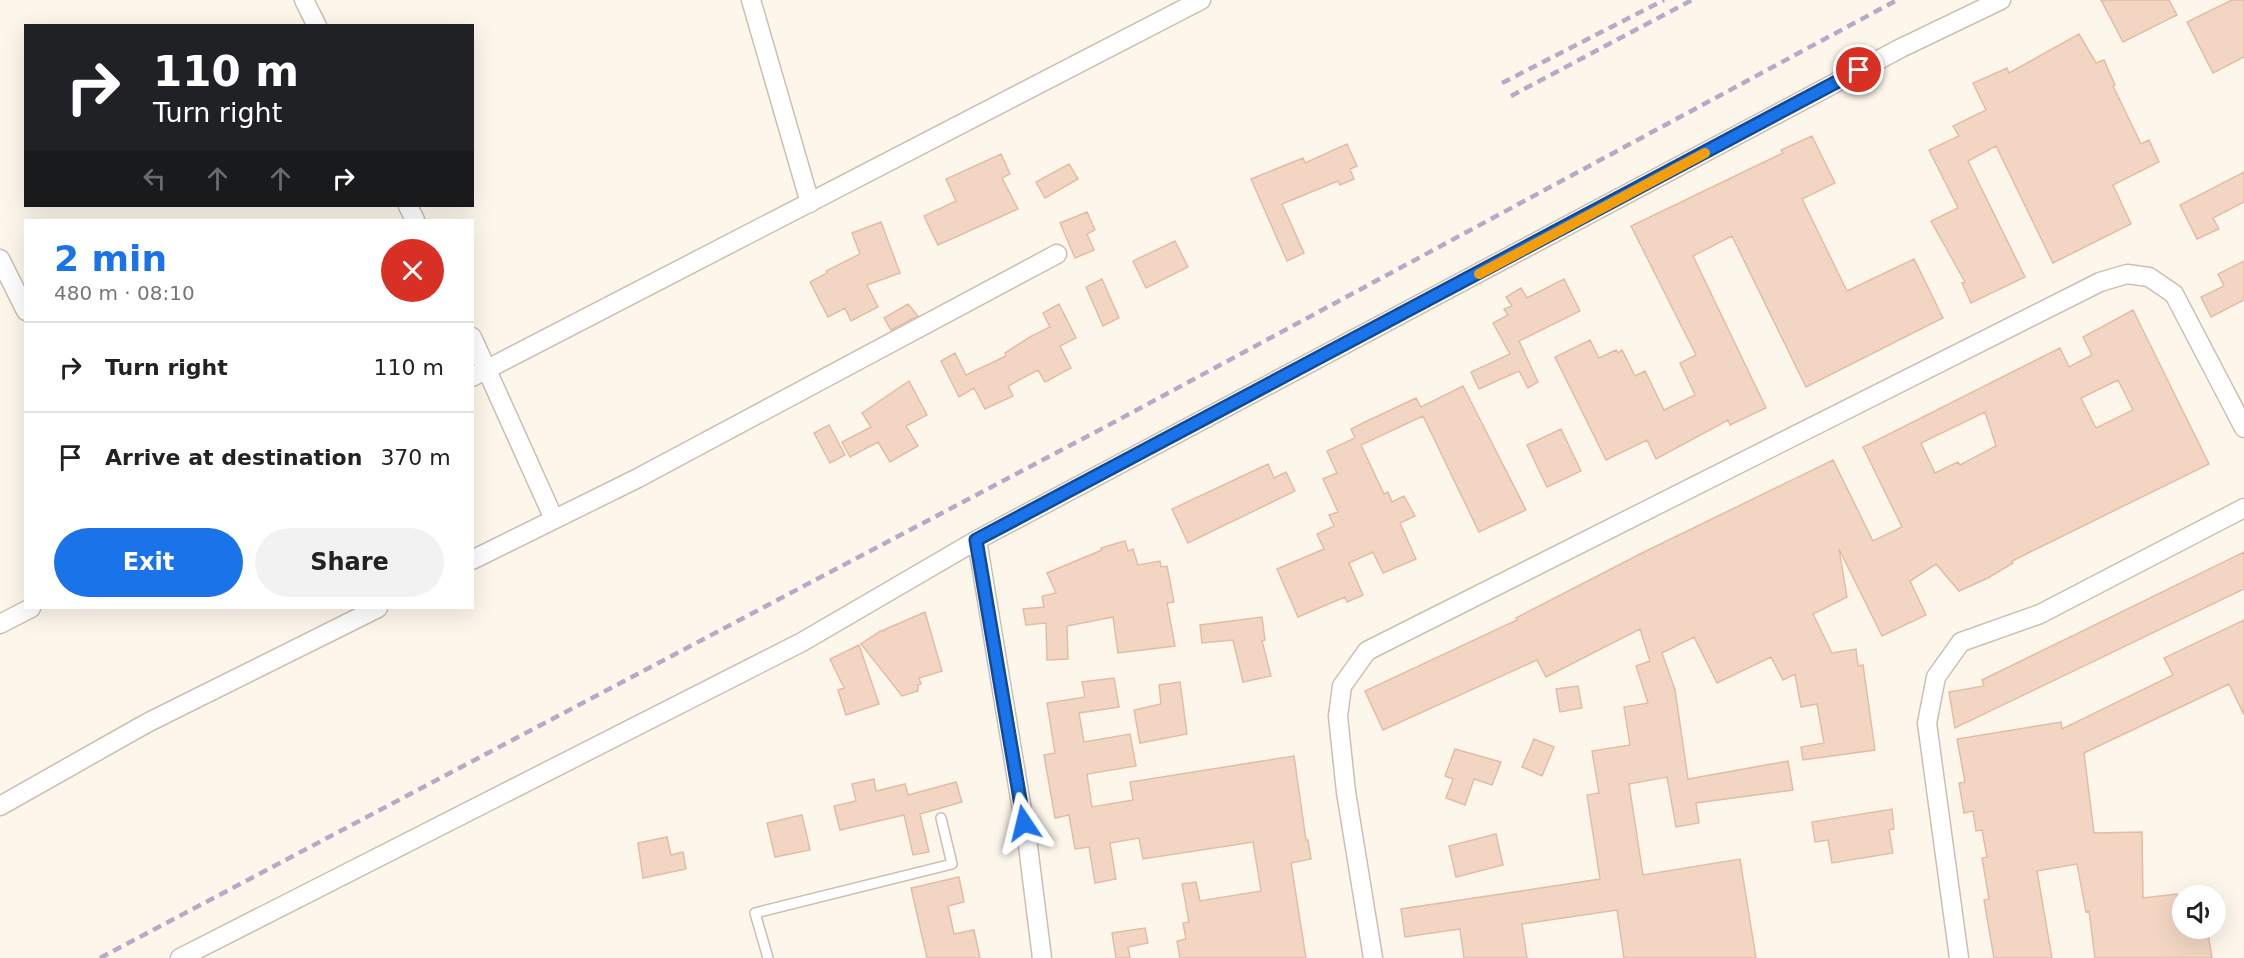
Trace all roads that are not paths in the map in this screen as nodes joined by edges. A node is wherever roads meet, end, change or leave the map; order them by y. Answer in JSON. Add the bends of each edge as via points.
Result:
{"nodes":[{"id":1,"x":304,"y":0,"type":"edge"},
{"id":2,"x":751,"y":0,"type":"edge"},
{"id":3,"x":1201,"y":0,"type":"edge"},
{"id":4,"x":2001,"y":0,"type":"edge"},
{"id":5,"x":316,"y":24,"type":"edge"},
{"id":6,"x":810,"y":203,"type":"junction"},
{"id":7,"x":1057,"y":254,"type":"dead end"},
{"id":8,"x":0,"y":259,"type":"edge"},
{"id":9,"x":24,"y":307,"type":"edge"},
{"id":10,"x":474,"y":346,"type":"edge"},
{"id":11,"x":480,"y":373,"type":"edge"},
{"id":12,"x":2244,"y":428,"type":"edge"},
{"id":13,"x":2244,"y":508,"type":"edge"},
{"id":14,"x":554,"y":519,"type":"junction"},
{"id":15,"x":976,"y":540,"type":"junction"},
{"id":16,"x":474,"y":559,"type":"edge"},
{"id":17,"x":29,"y":609,"type":"edge"},
{"id":18,"x":376,"y":609,"type":"edge"},
{"id":19,"x":0,"y":624,"type":"edge"},
{"id":20,"x":0,"y":806,"type":"edge"},
{"id":21,"x":940,"y":818,"type":"dead end"},
{"id":22,"x":180,"y":958,"type":"edge"},
{"id":23,"x":768,"y":958,"type":"edge"},
{"id":24,"x":1042,"y":958,"type":"edge"},
{"id":25,"x":1373,"y":958,"type":"edge"},
{"id":26,"x":1959,"y":958,"type":"edge"}],
"edges":[{"from":1,"to":5,"type":"street"},
{"from":2,"to":6,"type":"street"},
{"from":3,"to":6,"type":"street"},
{"from":4,"to":15,"type":"street","via":[[1901,48]]},
{"from":6,"to":11,"type":"street"},
{"from":7,"to":14,"type":"street"},
{"from":8,"to":9,"type":"street"},
{"from":10,"to":11,"type":"street"},
{"from":11,"to":14,"type":"street"},
{"from":12,"to":25,"type":"street","via":[[2174,294],[2149,277],[2127,274],[2100,282],[1367,651],[1342,686],[1338,716]]},
{"from":13,"to":26,"type":"street","via":[[2040,614],[1961,642],[1936,677],[1927,723]]},
{"from":14,"to":16,"type":"street"},
{"from":15,"to":22,"type":"street","via":[[802,642]]},
{"from":15,"to":24,"type":"street","via":[[1028,846]]},
{"from":17,"to":19,"type":"street"},
{"from":18,"to":20,"type":"street","via":[[147,723]]},
{"from":21,"to":23,"type":"lane","via":[[952,864],[755,913]]}]}
